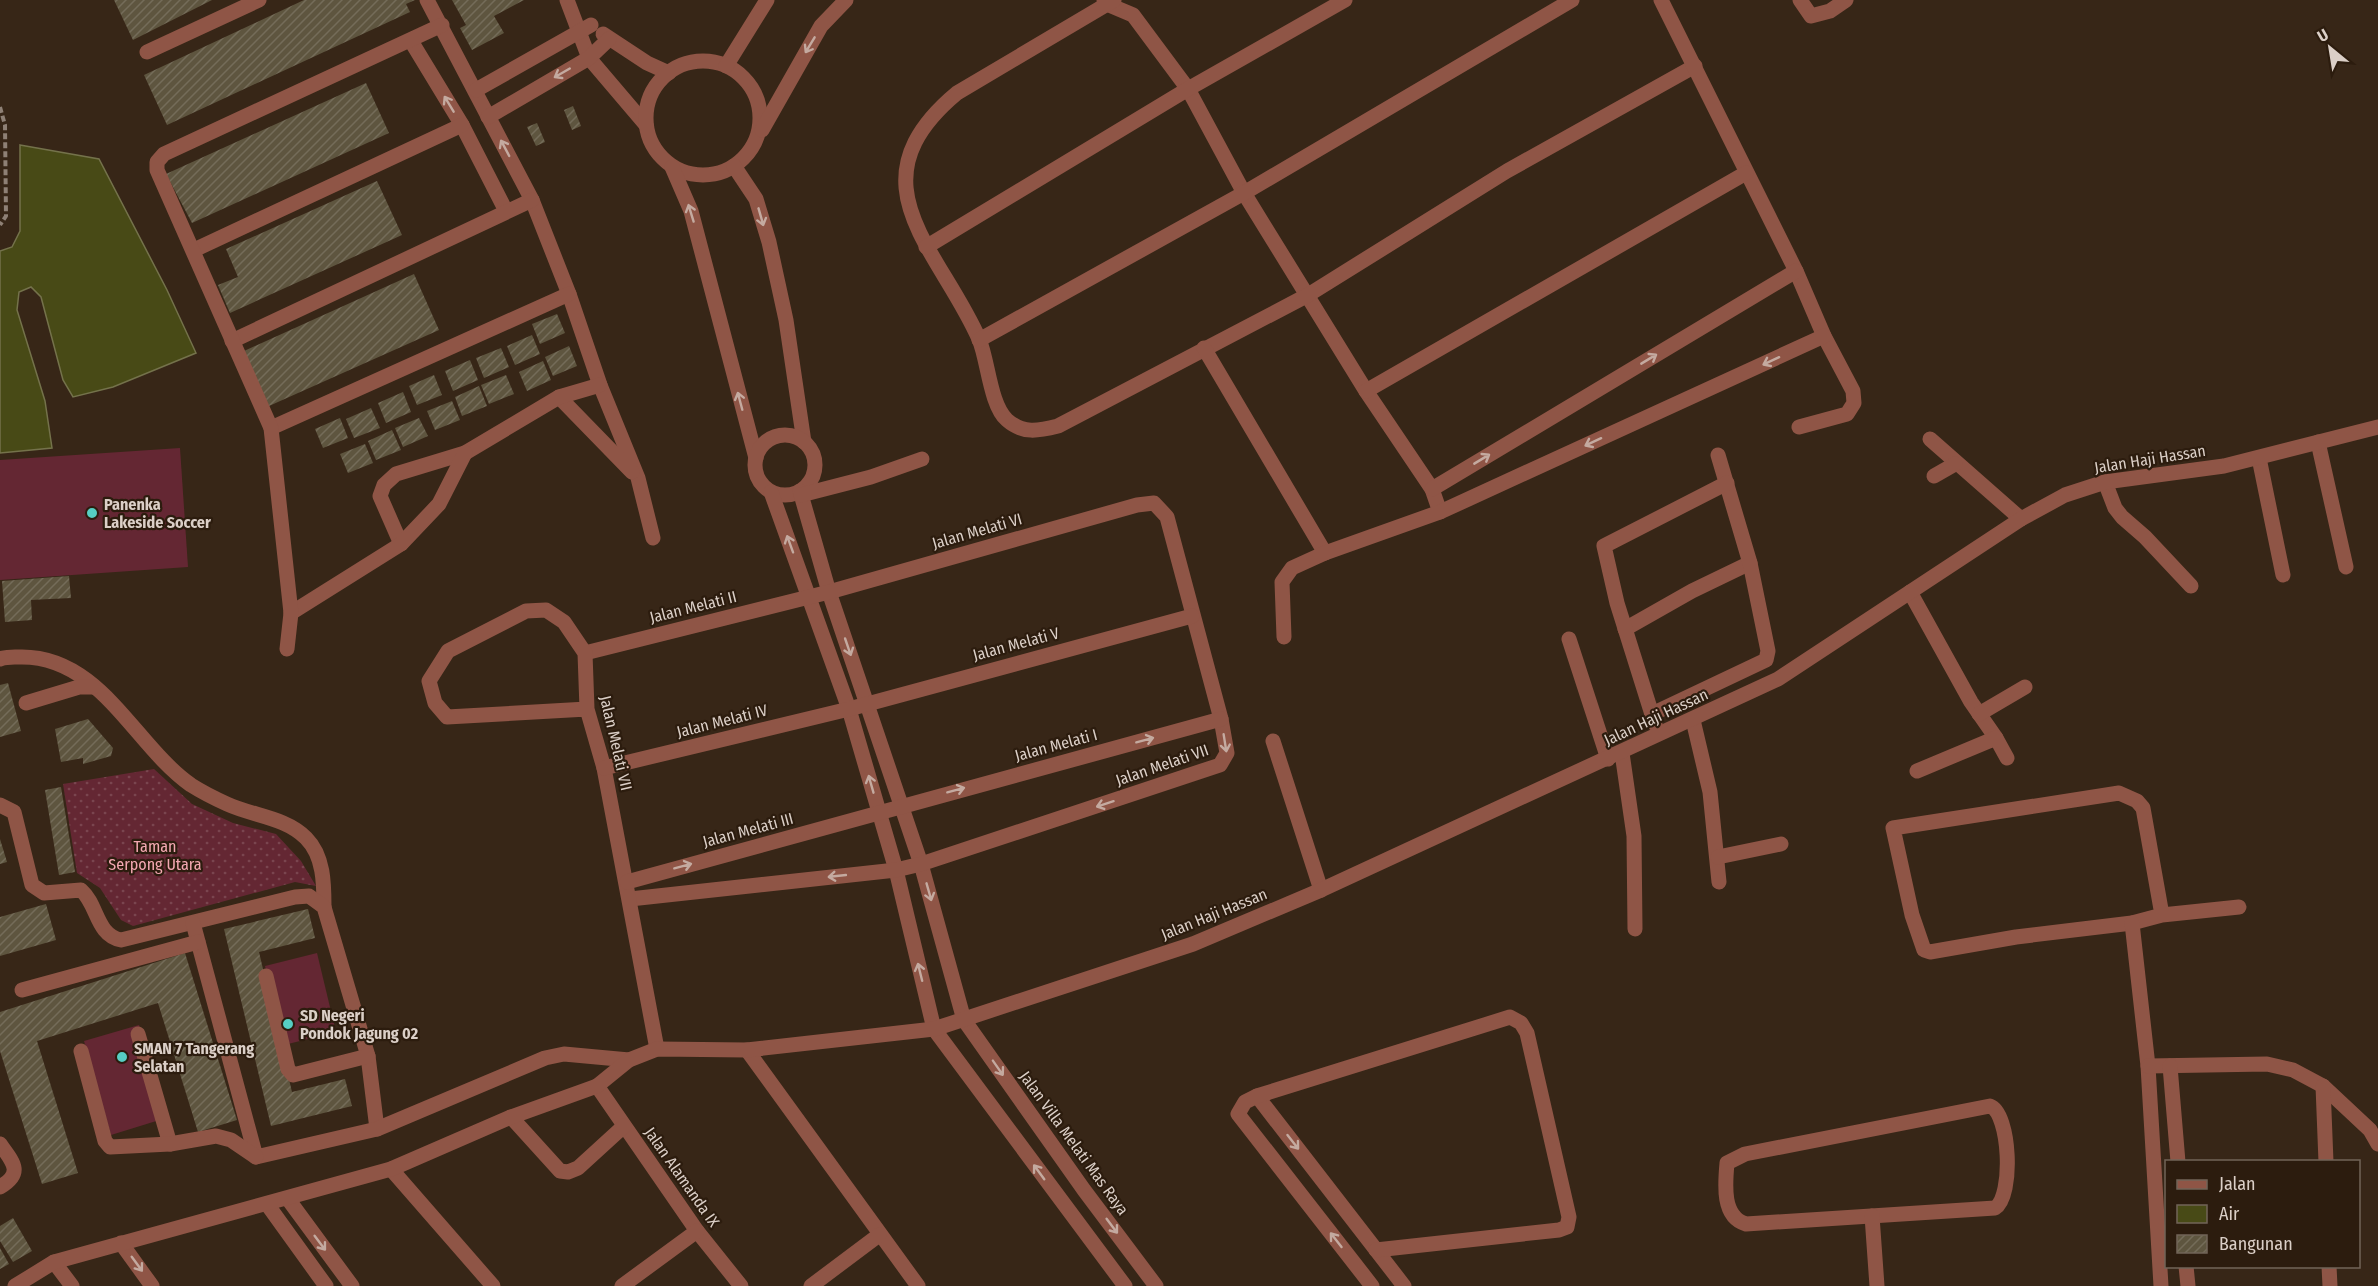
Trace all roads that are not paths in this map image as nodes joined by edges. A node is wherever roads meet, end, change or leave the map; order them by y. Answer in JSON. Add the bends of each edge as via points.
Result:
{"nodes":[{"id":1,"x":259,"y":0,"type":"edge"},
{"id":2,"x":427,"y":0,"type":"edge"},
{"id":3,"x":767,"y":0,"type":"edge"},
{"id":4,"x":846,"y":0,"type":"edge"},
{"id":5,"x":1345,"y":0,"type":"edge"},
{"id":6,"x":1572,"y":0,"type":"edge"},
{"id":7,"x":1661,"y":0,"type":"edge"},
{"id":8,"x":1800,"y":0,"type":"edge"},
{"id":9,"x":1846,"y":0,"type":"edge"},
{"id":10,"x":1108,"y":1,"type":"edge"},
{"id":11,"x":569,"y":5,"type":"edge"},
{"id":12,"x":1133,"y":7,"type":"edge"},
{"id":13,"x":442,"y":25,"type":"junction"},
{"id":14,"x":591,"y":25,"type":"junction"},
{"id":15,"x":577,"y":33,"type":"junction"},
{"id":16,"x":609,"y":39,"type":"junction"},
{"id":17,"x":411,"y":41,"type":"junction"},
{"id":18,"x":147,"y":52,"type":"dead end"},
{"id":19,"x":589,"y":58,"type":"junction"},
{"id":20,"x":726,"y":66,"type":"junction"},
{"id":21,"x":1695,"y":66,"type":"junction"},
{"id":22,"x":669,"y":73,"type":"junction"},
{"id":23,"x":1188,"y":89,"type":"junction"},
{"id":24,"x":476,"y":90,"type":"junction"},
{"id":25,"x":488,"y":117,"type":"junction"},
{"id":26,"x":462,"y":125,"type":"junction"},
{"id":27,"x":646,"y":125,"type":"junction"},
{"id":28,"x":757,"y":138,"type":"junction"},
{"id":29,"x":734,"y":166,"type":"junction"},
{"id":30,"x":672,"y":167,"type":"junction"},
{"id":31,"x":1746,"y":173,"type":"junction"},
{"id":32,"x":1244,"y":193,"type":"junction"},
{"id":33,"x":532,"y":200,"type":"junction"},
{"id":34,"x":506,"y":211,"type":"junction"},
{"id":35,"x":926,"y":247,"type":"junction"},
{"id":36,"x":194,"y":250,"type":"junction"},
{"id":37,"x":1796,"y":271,"type":"junction"},
{"id":38,"x":569,"y":294,"type":"junction"},
{"id":39,"x":1308,"y":295,"type":"junction"},
{"id":40,"x":1824,"y":336,"type":"junction"},
{"id":41,"x":979,"y":340,"type":"junction"},
{"id":42,"x":231,"y":341,"type":"junction"},
{"id":43,"x":1204,"y":348,"type":"junction"},
{"id":44,"x":600,"y":386,"type":"junction"},
{"id":45,"x":1366,"y":391,"type":"junction"},
{"id":46,"x":559,"y":397,"type":"junction"},
{"id":47,"x":1799,"y":427,"type":"dead end"},
{"id":48,"x":2378,"y":427,"type":"edge"},
{"id":49,"x":271,"y":428,"type":"junction"},
{"id":50,"x":1930,"y":439,"type":"dead end"},
{"id":51,"x":804,"y":442,"type":"junction"},
{"id":52,"x":2318,"y":442,"type":"junction"},
{"id":53,"x":465,"y":453,"type":"junction"},
{"id":54,"x":1718,"y":455,"type":"dead end"},
{"id":55,"x":756,"y":458,"type":"junction"},
{"id":56,"x":2259,"y":458,"type":"junction"},
{"id":57,"x":922,"y":459,"type":"dead end"},
{"id":58,"x":1955,"y":464,"type":"junction"},
{"id":59,"x":1934,"y":476,"type":"dead end"},
{"id":60,"x":638,"y":478,"type":"junction"},
{"id":61,"x":2105,"y":482,"type":"junction"},
{"id":62,"x":1727,"y":483,"type":"junction"},
{"id":63,"x":1431,"y":489,"type":"junction"},
{"id":64,"x":771,"y":492,"type":"junction"},
{"id":65,"x":800,"y":493,"type":"junction"},
{"id":66,"x":1154,"y":503,"type":"joint"},
{"id":67,"x":1440,"y":512,"type":"junction"},
{"id":68,"x":2021,"y":519,"type":"junction"},
{"id":69,"x":652,"y":538,"type":"dead end"},
{"id":70,"x":401,"y":544,"type":"junction"},
{"id":71,"x":1325,"y":553,"type":"junction"},
{"id":72,"x":1750,"y":563,"type":"junction"},
{"id":73,"x":2346,"y":567,"type":"dead end"},
{"id":74,"x":2283,"y":575,"type":"dead end"},
{"id":75,"x":2191,"y":586,"type":"dead end"},
{"id":76,"x":829,"y":592,"type":"junction"},
{"id":77,"x":1910,"y":592,"type":"junction"},
{"id":78,"x":809,"y":596,"type":"junction"},
{"id":79,"x":291,"y":613,"type":"junction"},
{"id":80,"x":1192,"y":616,"type":"junction"},
{"id":81,"x":1625,"y":629,"type":"junction"},
{"id":82,"x":1284,"y":637,"type":"dead end"},
{"id":83,"x":1569,"y":639,"type":"dead end"},
{"id":84,"x":287,"y":649,"type":"dead end"},
{"id":85,"x":585,"y":653,"type":"junction"},
{"id":86,"x":0,"y":659,"type":"edge"},
{"id":87,"x":93,"y":687,"type":"junction"},
{"id":88,"x":2025,"y":687,"type":"dead end"},
{"id":89,"x":26,"y":702,"type":"dead end"},
{"id":90,"x":867,"y":703,"type":"junction"},
{"id":91,"x":587,"y":709,"type":"junction"},
{"id":92,"x":849,"y":709,"type":"junction"},
{"id":93,"x":1652,"y":714,"type":"junction"},
{"id":94,"x":1979,"y":714,"type":"junction"},
{"id":95,"x":1221,"y":719,"type":"junction"},
{"id":96,"x":1693,"y":720,"type":"junction"},
{"id":97,"x":1658,"y":735,"type":"junction"},
{"id":98,"x":1996,"y":738,"type":"junction"},
{"id":99,"x":1273,"y":741,"type":"dead end"},
{"id":100,"x":1622,"y":753,"type":"junction"},
{"id":101,"x":2007,"y":758,"type":"dead end"},
{"id":102,"x":1608,"y":759,"type":"junction"},
{"id":103,"x":604,"y":768,"type":"junction"},
{"id":104,"x":1917,"y":771,"type":"dead end"},
{"id":105,"x":0,"y":805,"type":"edge"},
{"id":106,"x":901,"y":807,"type":"junction"},
{"id":107,"x":879,"y":813,"type":"junction"},
{"id":108,"x":1781,"y":844,"type":"dead end"},
{"id":109,"x":1718,"y":857,"type":"junction"},
{"id":110,"x":921,"y":864,"type":"junction"},
{"id":111,"x":896,"y":870,"type":"junction"},
{"id":112,"x":627,"y":882,"type":"junction"},
{"id":113,"x":1719,"y":882,"type":"dead end"},
{"id":114,"x":1321,"y":890,"type":"junction"},
{"id":115,"x":630,"y":899,"type":"junction"},
{"id":116,"x":324,"y":907,"type":"junction"},
{"id":117,"x":2240,"y":907,"type":"dead end"},
{"id":118,"x":2162,"y":915,"type":"junction"},
{"id":119,"x":193,"y":923,"type":"junction"},
{"id":120,"x":2132,"y":923,"type":"junction"},
{"id":121,"x":1635,"y":929,"type":"dead end"},
{"id":122,"x":198,"y":942,"type":"junction"},
{"id":123,"x":266,"y":976,"type":"dead end"},
{"id":124,"x":22,"y":990,"type":"dead end"},
{"id":125,"x":964,"y":1020,"type":"junction"},
{"id":126,"x":934,"y":1029,"type":"junction"},
{"id":127,"x":138,"y":1034,"type":"dead end"},
{"id":128,"x":657,"y":1049,"type":"junction"},
{"id":129,"x":747,"y":1050,"type":"junction"},
{"id":130,"x":81,"y":1051,"type":"dead end"},
{"id":131,"x":368,"y":1056,"type":"junction"},
{"id":132,"x":629,"y":1060,"type":"junction"},
{"id":133,"x":2148,"y":1066,"type":"junction"},
{"id":134,"x":2170,"y":1066,"type":"junction"},
{"id":135,"x":597,"y":1086,"type":"junction"},
{"id":136,"x":2323,"y":1086,"type":"junction"},
{"id":137,"x":1257,"y":1096,"type":"junction"},
{"id":138,"x":511,"y":1117,"type":"junction"},
{"id":139,"x":624,"y":1126,"type":"junction"},
{"id":140,"x":377,"y":1129,"type":"junction"},
{"id":141,"x":0,"y":1144,"type":"edge"},
{"id":142,"x":170,"y":1144,"type":"junction"},
{"id":143,"x":2378,"y":1144,"type":"edge"},
{"id":144,"x":256,"y":1157,"type":"junction"},
{"id":145,"x":2178,"y":1160,"type":"edge"},
{"id":146,"x":2326,"y":1160,"type":"edge"},
{"id":147,"x":391,"y":1169,"type":"junction"},
{"id":148,"x":0,"y":1188,"type":"edge"},
{"id":149,"x":1084,"y":1190,"type":"junction"},
{"id":150,"x":288,"y":1200,"type":"junction"},
{"id":151,"x":267,"y":1204,"type":"junction"},
{"id":152,"x":1064,"y":1206,"type":"junction"},
{"id":153,"x":1872,"y":1216,"type":"junction"},
{"id":154,"x":698,"y":1231,"type":"junction"},
{"id":155,"x":879,"y":1235,"type":"junction"},
{"id":156,"x":121,"y":1243,"type":"junction"},
{"id":157,"x":1376,"y":1250,"type":"junction"},
{"id":158,"x":54,"y":1262,"type":"junction"},
{"id":159,"x":2186,"y":1268,"type":"edge"},
{"id":160,"x":2329,"y":1268,"type":"edge"},
{"id":161,"x":15,"y":1286,"type":"edge"},
{"id":162,"x":72,"y":1286,"type":"edge"},
{"id":163,"x":152,"y":1286,"type":"edge"},
{"id":164,"x":326,"y":1286,"type":"edge"},
{"id":165,"x":352,"y":1286,"type":"edge"},
{"id":166,"x":493,"y":1286,"type":"edge"},
{"id":167,"x":622,"y":1286,"type":"edge"},
{"id":168,"x":741,"y":1286,"type":"edge"},
{"id":169,"x":811,"y":1286,"type":"edge"},
{"id":170,"x":918,"y":1286,"type":"edge"},
{"id":171,"x":1125,"y":1286,"type":"edge"},
{"id":172,"x":1156,"y":1286,"type":"edge"},
{"id":173,"x":1372,"y":1286,"type":"edge"},
{"id":174,"x":1404,"y":1286,"type":"edge"},
{"id":175,"x":1877,"y":1286,"type":"edge"},
{"id":176,"x":2161,"y":1286,"type":"edge"},
{"id":177,"x":2188,"y":1286,"type":"edge"},
{"id":178,"x":2330,"y":1286,"type":"edge"}],
"edges":[{"from":1,"to":18,"type":"street"},
{"from":2,"to":13,"type":"street"},
{"from":3,"to":20,"type":"street"},
{"from":4,"to":28,"type":"street","one_way":true,"via":[[821,26]]},
{"from":5,"to":23,"type":"street"},
{"from":6,"to":32,"type":"street"},
{"from":7,"to":21,"type":"street"},
{"from":8,"to":9,"type":"street","via":[[1811,16],[1830,12]]},
{"from":10,"to":12,"type":"street"},
{"from":10,"to":35,"type":"street","via":[[957,93],[935,111],[911,150],[904,189],[910,214]]},
{"from":11,"to":14,"type":"street"},
{"from":11,"to":15,"type":"street"},
{"from":12,"to":23,"type":"street"},
{"from":13,"to":17,"type":"street"},
{"from":13,"to":24,"type":"street"},
{"from":14,"to":15,"type":"street"},
{"from":14,"to":16,"type":"street"},
{"from":15,"to":19,"type":"street"},
{"from":15,"to":24,"type":"street"},
{"from":16,"to":19,"type":"street"},
{"from":16,"to":22,"type":"street"},
{"from":26,"to":17,"type":"street","one_way":true},
{"from":17,"to":36,"type":"street","via":[[164,154],[157,162],[157,170]]},
{"from":19,"to":25,"type":"street","one_way":true},
{"from":19,"to":27,"type":"street"},
{"from":20,"to":22,"type":"street","via":[[704,61]]},
{"from":20,"to":28,"type":"street","via":[[741,75],[759,104]]},
{"from":21,"to":31,"type":"street"},
{"from":21,"to":39,"type":"street","via":[[1507,171]]},
{"from":22,"to":27,"type":"street","via":[[652,93]]},
{"from":23,"to":32,"type":"street"},
{"from":23,"to":35,"type":"street"},
{"from":24,"to":25,"type":"street"},
{"from":33,"to":25,"type":"street","one_way":true},
{"from":26,"to":34,"type":"street"},
{"from":26,"to":36,"type":"street"},
{"from":27,"to":30,"type":"street","via":[[651,143]]},
{"from":28,"to":29,"type":"street","via":[[744,159]]},
{"from":29,"to":30,"type":"street","via":[[703,176]]},
{"from":29,"to":51,"type":"street","one_way":true,"via":[[756,199],[769,242],[786,320]]},
{"from":55,"to":30,"type":"street","one_way":true,"via":[[691,211]]},
{"from":31,"to":37,"type":"street"},
{"from":31,"to":45,"type":"street"},
{"from":32,"to":39,"type":"street"},
{"from":32,"to":41,"type":"street"},
{"from":33,"to":34,"type":"street"},
{"from":33,"to":38,"type":"street"},
{"from":34,"to":42,"type":"street"},
{"from":35,"to":41,"type":"street"},
{"from":36,"to":42,"type":"street"},
{"from":37,"to":40,"type":"street"},
{"from":63,"to":37,"type":"street","one_way":true},
{"from":38,"to":44,"type":"street"},
{"from":38,"to":49,"type":"street"},
{"from":39,"to":43,"type":"street"},
{"from":39,"to":45,"type":"street"},
{"from":40,"to":47,"type":"street","via":[[1853,391],[1854,403],[1847,414]]},
{"from":40,"to":67,"type":"street","one_way":true},
{"from":41,"to":43,"type":"street","via":[[988,380],[1004,418],[1018,429],[1037,432],[1058,426]]},
{"from":42,"to":49,"type":"street"},
{"from":43,"to":71,"type":"street"},
{"from":44,"to":46,"type":"street"},
{"from":44,"to":60,"type":"street"},
{"from":45,"to":63,"type":"street"},
{"from":46,"to":53,"type":"street"},
{"from":46,"to":60,"type":"street"},
{"from":48,"to":52,"type":"street","name":"Jalan Haji Hassan"},
{"from":49,"to":79,"type":"street"},
{"from":50,"to":58,"type":"street"},
{"from":51,"to":55,"type":"street","via":[[786,435],[776,436],[767,441]]},
{"from":51,"to":65,"type":"street","via":[[815,468]]},
{"from":52,"to":56,"type":"street","name":"Jalan Haji Hassan"},
{"from":52,"to":73,"type":"street"},
{"from":53,"to":70,"type":"street","via":[[439,504]]},
{"from":53,"to":70,"type":"street","via":[[396,474],[384,485],[380,496]]},
{"from":54,"to":62,"type":"street"},
{"from":55,"to":64,"type":"street","via":[[757,477]]},
{"from":56,"to":61,"type":"street","name":"Jalan Haji Hassan"},
{"from":56,"to":74,"type":"street"},
{"from":57,"to":65,"type":"street","via":[[871,477]]},
{"from":58,"to":59,"type":"street"},
{"from":58,"to":68,"type":"street"},
{"from":60,"to":69,"type":"street"},
{"from":61,"to":68,"type":"street","name":"Jalan Haji Hassan","via":[[2065,495]]},
{"from":61,"to":75,"type":"street","via":[[2122,517]]},
{"from":62,"to":72,"type":"street"},
{"from":62,"to":81,"type":"street","via":[[1604,546]]},
{"from":63,"to":67,"type":"street"},
{"from":64,"to":65,"type":"street"},
{"from":78,"to":64,"type":"street","one_way":true},
{"from":65,"to":76,"type":"street","name":"Jalan Villa Melati Mas Raya"},
{"from":66,"to":76,"type":"street","name":"Jalan Melati VI"},
{"from":66,"to":80,"type":"street","name":"Jalan Melati VII","via":[[1167,518]]},
{"from":67,"to":71,"type":"street"},
{"from":68,"to":77,"type":"street","name":"Jalan Haji Hassan"},
{"from":70,"to":79,"type":"street"},
{"from":71,"to":82,"type":"street","via":[[1285,574]]},
{"from":72,"to":81,"type":"street"},
{"from":72,"to":93,"type":"street","via":[[1768,641],[1766,660]]},
{"from":76,"to":78,"type":"street","name":"Jalan Melati VI"},
{"from":76,"to":90,"type":"street","name":"Jalan Villa Melati Mas Raya","one_way":true},
{"from":77,"to":94,"type":"street"},
{"from":77,"to":96,"type":"street","name":"Jalan Haji Hassan","via":[[1778,679]]},
{"from":78,"to":85,"type":"street","name":"Jalan Melati II"},
{"from":78,"to":92,"type":"street"},
{"from":79,"to":84,"type":"street"},
{"from":80,"to":90,"type":"street","name":"Jalan Melati V"},
{"from":80,"to":95,"type":"street","name":"Jalan Melati VII"},
{"from":81,"to":93,"type":"street"},
{"from":83,"to":102,"type":"street"},
{"from":85,"to":91,"type":"street","name":"Jalan Melati VII"},
{"from":85,"to":91,"type":"street","via":[[564,622],[546,610],[526,611],[448,651],[429,681],[435,703],[447,717]]},
{"from":86,"to":87,"type":"street","via":[[34,657],[64,665]]},
{"from":87,"to":89,"type":"street","via":[[79,687]]},
{"from":87,"to":116,"type":"street","via":[[190,784],[228,805],[285,824],[307,839],[319,860]]},
{"from":88,"to":94,"type":"street"},
{"from":90,"to":92,"type":"street","name":"Jalan Melati V"},
{"from":90,"to":106,"type":"street","name":"Jalan Villa Melati Mas Raya"},
{"from":91,"to":103,"type":"street","name":"Jalan Melati VII"},
{"from":92,"to":103,"type":"street","name":"Jalan Melati IV"},
{"from":107,"to":92,"type":"street","one_way":true},
{"from":93,"to":97,"type":"street"},
{"from":94,"to":98,"type":"street"},
{"from":106,"to":95,"type":"street","name":"Jalan Melati I","one_way":true},
{"from":95,"to":110,"type":"street","name":"Jalan Melati VII","one_way":true,"via":[[1227,753],[1220,765]]},
{"from":96,"to":97,"type":"street","name":"Jalan Haji Hassan"},
{"from":96,"to":109,"type":"street","via":[[1710,792]]},
{"from":97,"to":100,"type":"street","name":"Jalan Haji Hassan"},
{"from":98,"to":101,"type":"street"},
{"from":98,"to":104,"type":"street"},
{"from":99,"to":114,"type":"street"},
{"from":100,"to":102,"type":"street","name":"Jalan Haji Hassan"},
{"from":100,"to":121,"type":"street","via":[[1634,836]]},
{"from":102,"to":114,"type":"street","name":"Jalan Haji Hassan"},
{"from":103,"to":112,"type":"street","name":"Jalan Melati VII"},
{"from":105,"to":119,"type":"street","via":[[14,812],[32,885],[44,893],[81,890],[91,898],[101,927],[110,938],[121,940]]},
{"from":106,"to":107,"type":"street","name":"Jalan Melati I"},
{"from":106,"to":110,"type":"street","name":"Jalan Villa Melati Mas Raya"},
{"from":107,"to":111,"type":"street"},
{"from":112,"to":107,"type":"street","name":"Jalan Melati III","one_way":true},
{"from":108,"to":109,"type":"street"},
{"from":109,"to":113,"type":"street"},
{"from":110,"to":111,"type":"street","name":"Jalan Melati VII"},
{"from":110,"to":125,"type":"street","name":"Jalan Villa Melati Mas Raya","one_way":true},
{"from":111,"to":115,"type":"street","one_way":true},
{"from":126,"to":111,"type":"street","one_way":true},
{"from":112,"to":115,"type":"street","name":"Jalan Melati VII"},
{"from":114,"to":125,"type":"street","name":"Jalan Haji Hassan","via":[[1193,944]]},
{"from":115,"to":128,"type":"street","name":"Jalan Melati VII"},
{"from":116,"to":119,"type":"street","via":[[309,896],[295,897]]},
{"from":116,"to":131,"type":"street"},
{"from":117,"to":118,"type":"street"},
{"from":118,"to":120,"type":"street"},
{"from":118,"to":120,"type":"street","via":[[2143,808],[2129,796],[2119,793],[2035,804],[1893,828],[1912,915],[1924,950]]},
{"from":119,"to":122,"type":"street"},
{"from":120,"to":133,"type":"street"},
{"from":122,"to":124,"type":"street"},
{"from":122,"to":144,"type":"street"},
{"from":123,"to":131,"type":"street","via":[[288,1070],[293,1075]]},
{"from":125,"to":126,"type":"street","name":"Jalan Haji Hassan"},
{"from":125,"to":149,"type":"street","name":"Jalan Villa Melati Mas Raya","one_way":true},
{"from":126,"to":129,"type":"street","name":"Jalan Haji Hassan"},
{"from":152,"to":126,"type":"street","one_way":true},
{"from":127,"to":142,"type":"street"},
{"from":128,"to":129,"type":"street","name":"Jalan Haji Hassan"},
{"from":128,"to":132,"type":"street"},
{"from":129,"to":155,"type":"street"},
{"from":130,"to":142,"type":"street","via":[[105,1142],[110,1147]]},
{"from":131,"to":140,"type":"street"},
{"from":132,"to":135,"type":"street"},
{"from":132,"to":140,"type":"street","via":[[564,1054],[545,1058]]},
{"from":133,"to":134,"type":"street"},
{"from":133,"to":176,"type":"street"},
{"from":134,"to":136,"type":"street","via":[[2267,1064],[2294,1070]]},
{"from":134,"to":145,"type":"street"},
{"from":135,"to":138,"type":"street"},
{"from":135,"to":139,"type":"street","name":"Jalan Alamanda IX"},
{"from":136,"to":143,"type":"street","via":[[2370,1131]]},
{"from":136,"to":146,"type":"street"},
{"from":137,"to":157,"type":"street","one_way":true},
{"from":137,"to":157,"type":"street","via":[[1510,1017],[1521,1023],[1527,1033],[1569,1217],[1567,1227]]},
{"from":173,"to":137,"type":"street","one_way":true,"via":[[1238,1114],[1245,1102]]},
{"from":138,"to":139,"type":"street","via":[[560,1171],[568,1172]]},
{"from":138,"to":147,"type":"street"},
{"from":139,"to":154,"type":"street","name":"Jalan Alamanda IX"},
{"from":140,"to":144,"type":"street"},
{"from":141,"to":148,"type":"street","via":[[15,1172],[12,1180]]},
{"from":142,"to":144,"type":"street","via":[[223,1137]]},
{"from":147,"to":150,"type":"street"},
{"from":147,"to":166,"type":"street"},
{"from":149,"to":152,"type":"street"},
{"from":149,"to":172,"type":"street","name":"Jalan Villa Melati Mas Raya","one_way":true},
{"from":150,"to":151,"type":"street"},
{"from":150,"to":165,"type":"street","one_way":true},
{"from":151,"to":156,"type":"street"},
{"from":151,"to":164,"type":"street"},
{"from":152,"to":171,"type":"street"},
{"from":153,"to":153,"type":"street","via":[[2000,1205],[2007,1157],[2001,1116],[1996,1108],[1989,1106],[1745,1154],[1728,1163],[1728,1203],[1736,1221],[1746,1224]]},
{"from":153,"to":175,"type":"street"},
{"from":154,"to":167,"type":"street"},
{"from":154,"to":168,"type":"street","name":"Jalan Alamanda IX"},
{"from":155,"to":169,"type":"street"},
{"from":155,"to":170,"type":"street"},
{"from":156,"to":158,"type":"street"},
{"from":156,"to":163,"type":"street","one_way":true},
{"from":157,"to":174,"type":"street"},
{"from":158,"to":161,"type":"street"},
{"from":158,"to":162,"type":"street"},
{"from":159,"to":177,"type":"street"},
{"from":160,"to":178,"type":"street"}]}
